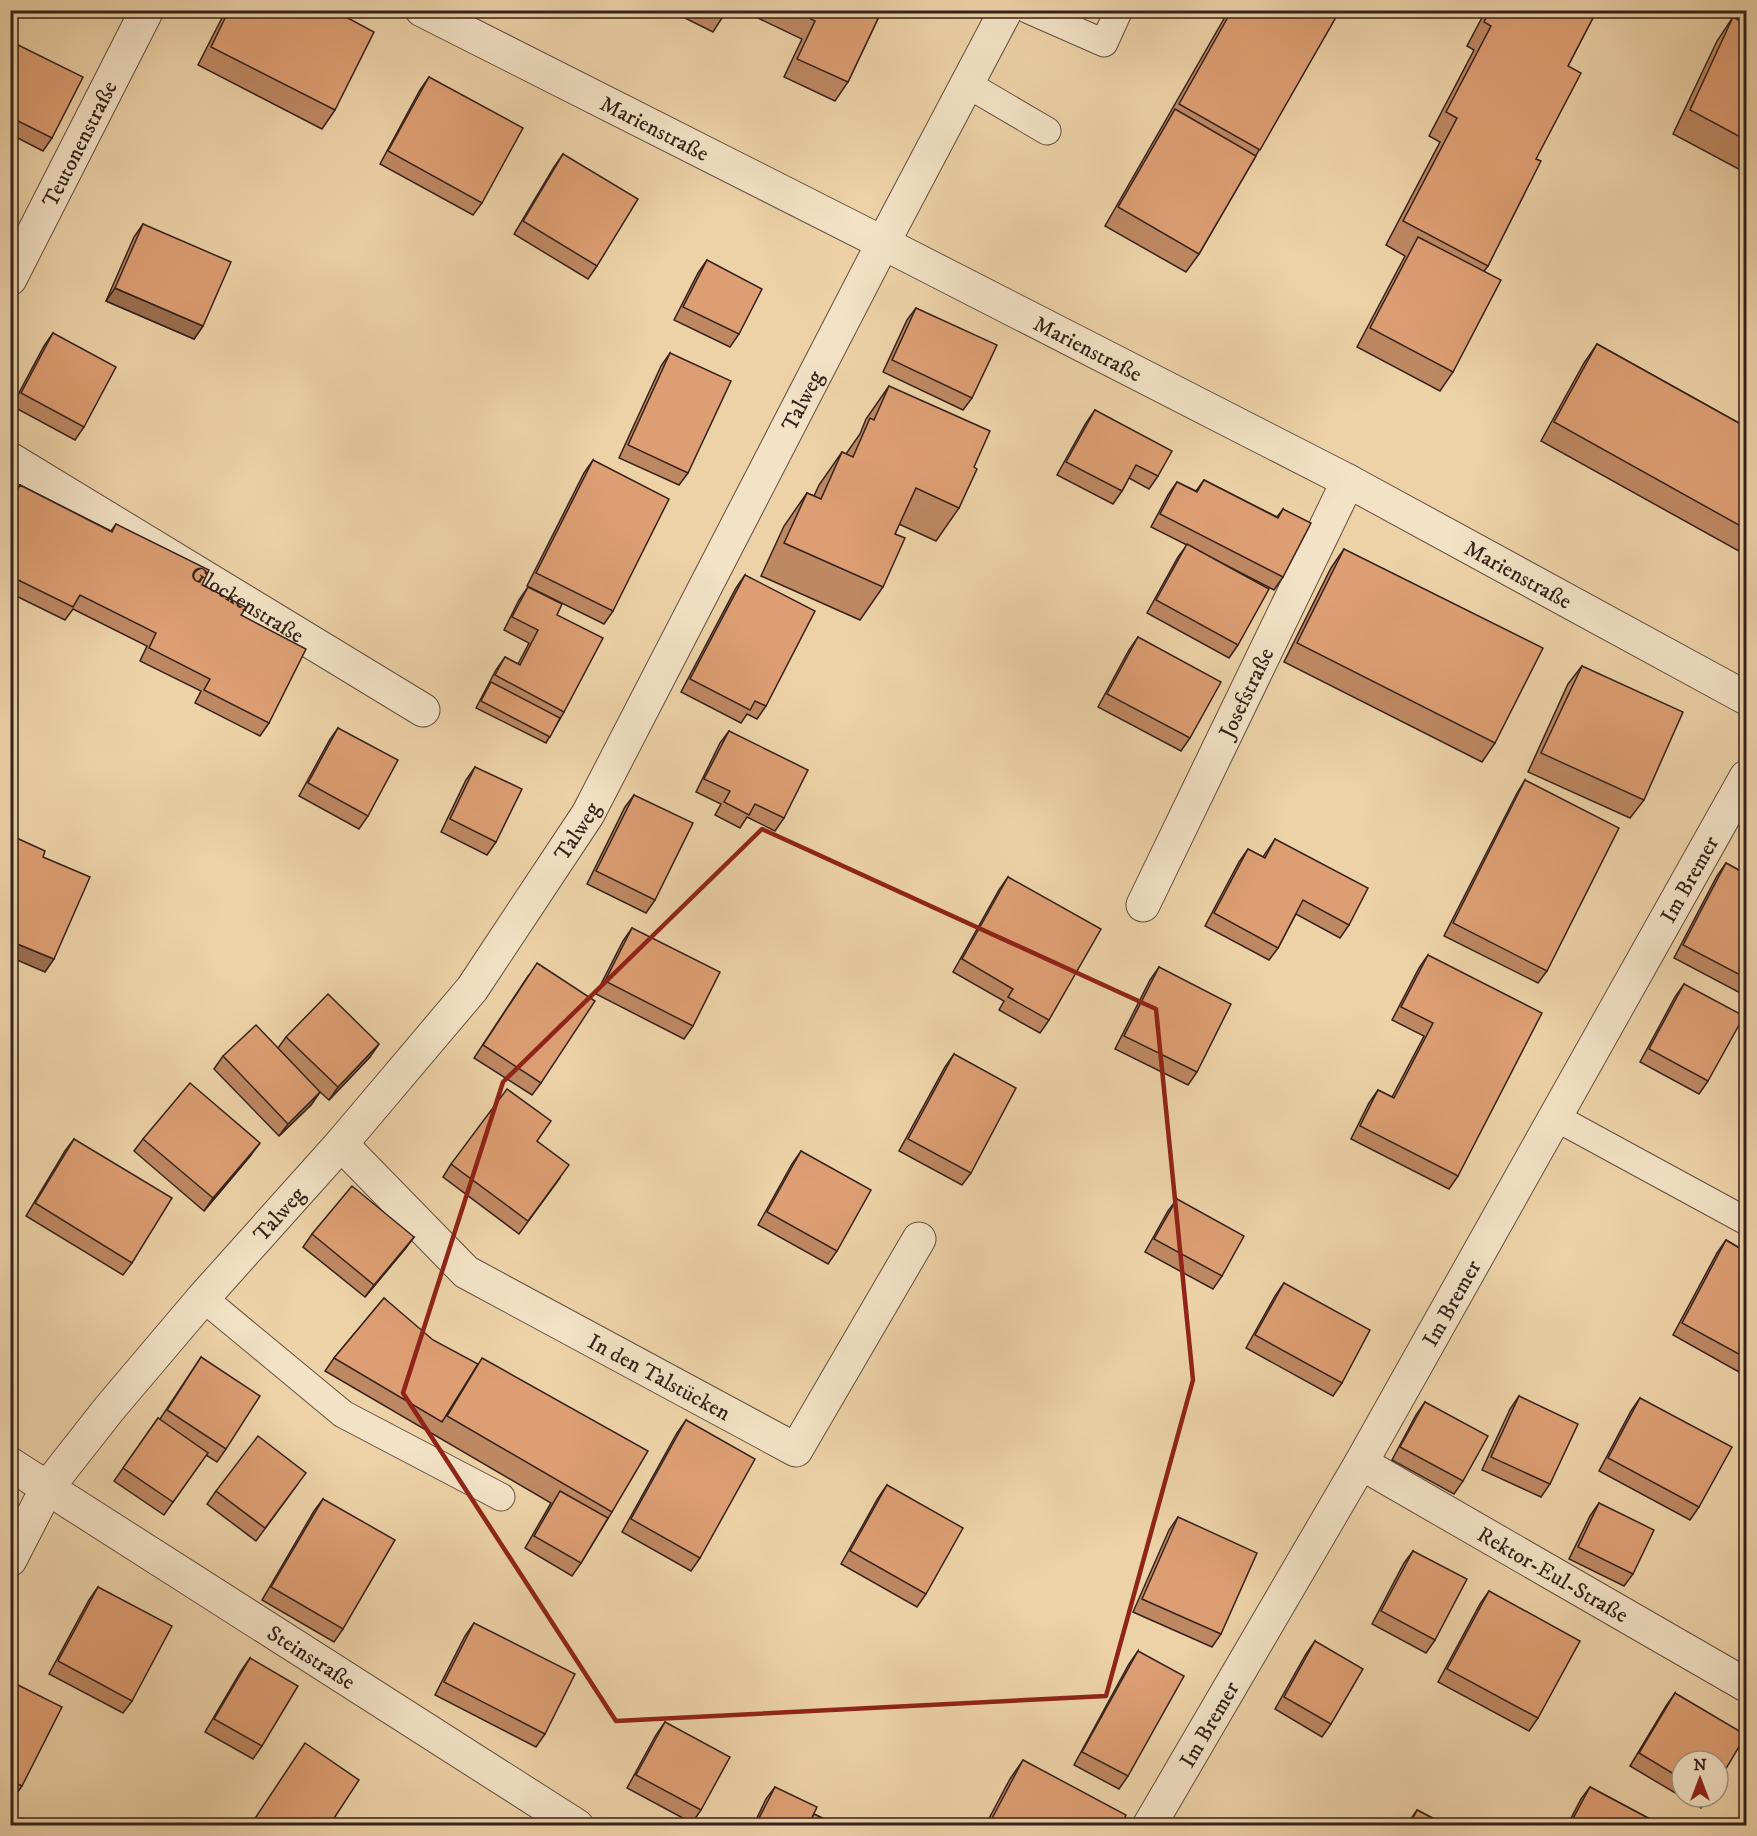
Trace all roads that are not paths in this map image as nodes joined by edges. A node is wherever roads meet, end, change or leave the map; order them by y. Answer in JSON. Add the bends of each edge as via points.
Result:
{"nodes":[{"id":1,"x":147,"y":10,"type":"edge"},
{"id":2,"x":422,"y":10,"type":"edge"},
{"id":3,"x":1006,"y":10,"type":"edge"},
{"id":4,"x":1029,"y":10,"type":"edge"},
{"id":5,"x":1119,"y":10,"type":"edge"},
{"id":6,"x":967,"y":84,"type":"junction"},
{"id":7,"x":1047,"y":131,"type":"dead end"},
{"id":8,"x":883,"y":243,"type":"junction"},
{"id":9,"x":10,"y":279,"type":"edge"},
{"id":10,"x":10,"y":459,"type":"edge"},
{"id":11,"x":1348,"y":481,"type":"junction"},
{"id":12,"x":1746,"y":698,"type":"edge"},
{"id":13,"x":423,"y":710,"type":"dead end"},
{"id":14,"x":1746,"y":777,"type":"edge"},
{"id":15,"x":1143,"y":905,"type":"dead end"},
{"id":16,"x":1555,"y":1117,"type":"junction"},
{"id":17,"x":341,"y":1144,"type":"junction"},
{"id":18,"x":1746,"y":1221,"type":"edge"},
{"id":19,"x":919,"y":1239,"type":"dead end"},
{"id":20,"x":203,"y":1298,"type":"junction"},
{"id":21,"x":1361,"y":1463,"type":"junction"},
{"id":22,"x":10,"y":1464,"type":"edge"},
{"id":23,"x":47,"y":1488,"type":"junction"},
{"id":24,"x":501,"y":1497,"type":"dead end"},
{"id":25,"x":10,"y":1560,"type":"edge"},
{"id":26,"x":1746,"y":1685,"type":"edge"},
{"id":27,"x":577,"y":1826,"type":"edge"},
{"id":28,"x":1149,"y":1826,"type":"edge"}],
"edges":[{"from":1,"to":9,"type":"street","name":"Teutonenstraße"},
{"from":2,"to":8,"type":"street","name":"Marienstraße"},
{"from":3,"to":6,"type":"street","name":"Talweg"},
{"from":4,"to":5,"type":"lane","via":[[1104,43]]},
{"from":6,"to":7,"type":"lane"},
{"from":6,"to":8,"type":"street","name":"Talweg"},
{"from":8,"to":11,"type":"street","name":"Marienstraße"},
{"from":8,"to":17,"type":"street","name":"Talweg","via":[[588,814],[472,989]]},
{"from":10,"to":13,"type":"street","name":"Glockenstraße"},
{"from":11,"to":12,"type":"street","name":"Marienstraße"},
{"from":11,"to":15,"type":"street","name":"Josefstraße"},
{"from":14,"to":16,"type":"street","name":"Im Bremer"},
{"from":16,"to":18,"type":"lane"},
{"from":16,"to":21,"type":"street","name":"Im Bremer"},
{"from":17,"to":19,"type":"street","name":"In den Talstücken","via":[[466,1272],[796,1450]]},
{"from":17,"to":20,"type":"street","name":"Talweg"},
{"from":20,"to":23,"type":"street","name":"Talweg"},
{"from":20,"to":24,"type":"lane","via":[[343,1414]]},
{"from":21,"to":26,"type":"street","name":"Rektor-Eul-Straße"},
{"from":21,"to":28,"type":"street","name":"Im Bremer"},
{"from":22,"to":23,"type":"street","name":"Steinstraße"},
{"from":23,"to":25,"type":"street","name":"Talweg"},
{"from":23,"to":27,"type":"street","name":"Steinstraße"}]}
